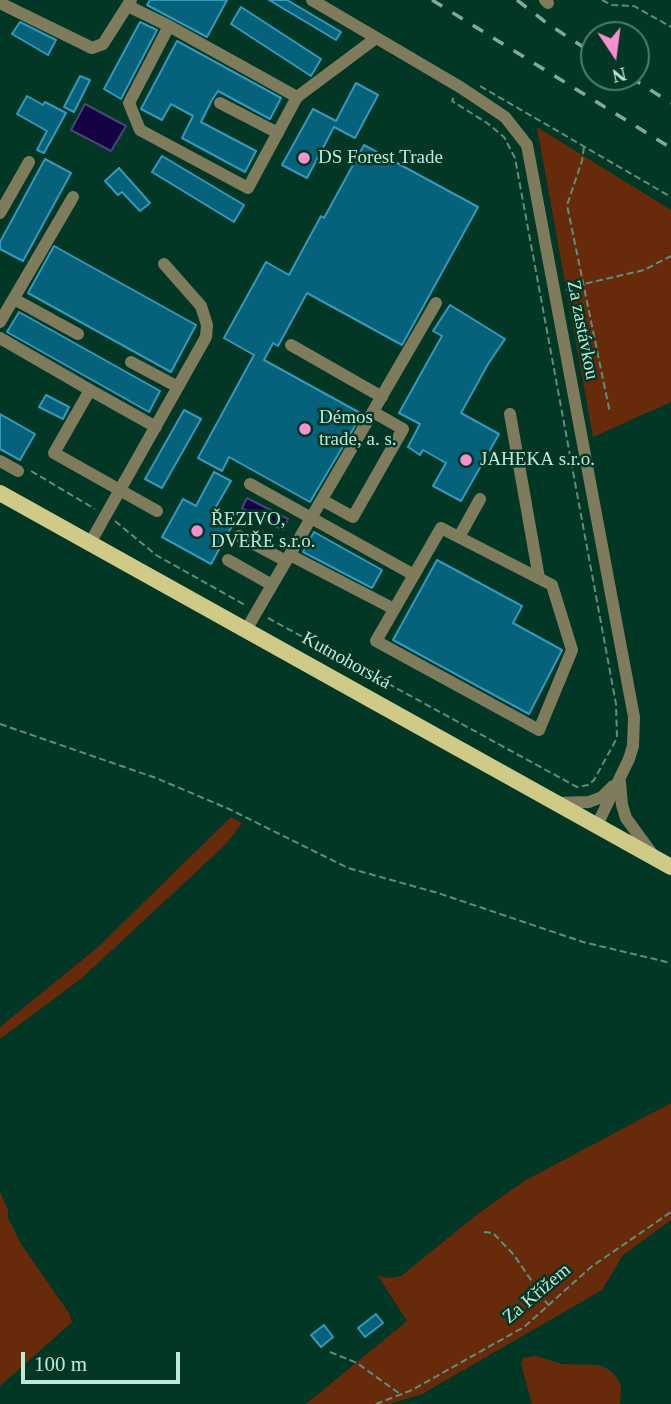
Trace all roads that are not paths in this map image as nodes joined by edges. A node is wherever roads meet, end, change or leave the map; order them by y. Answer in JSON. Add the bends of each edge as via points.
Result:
{"nodes":[{"id":1,"x":312,"y":0,"type":"edge"},
{"id":2,"x":130,"y":3,"type":"edge"},
{"id":3,"x":0,"y":4,"type":"edge"},
{"id":4,"x":18,"y":5,"type":"edge"},
{"id":5,"x":169,"y":26,"type":"junction"},
{"id":6,"x":376,"y":38,"type":"junction"},
{"id":7,"x":297,"y":97,"type":"junction"},
{"id":8,"x":220,"y":103,"type":"dead end"},
{"id":9,"x":278,"y":133,"type":"junction"},
{"id":10,"x":29,"y":162,"type":"dead end"},
{"id":11,"x":73,"y":197,"type":"dead end"},
{"id":12,"x":0,"y":213,"type":"edge"},
{"id":13,"x":164,"y":264,"type":"dead end"},
{"id":14,"x":14,"y":299,"type":"junction"},
{"id":15,"x":436,"y":303,"type":"dead end"},
{"id":16,"x":0,"y":322,"type":"edge"},
{"id":17,"x":78,"y":334,"type":"dead end"},
{"id":18,"x":0,"y":338,"type":"edge"},
{"id":19,"x":291,"y":345,"type":"dead end"},
{"id":20,"x":131,"y":362,"type":"dead end"},
{"id":21,"x":178,"y":387,"type":"junction"},
{"id":22,"x":90,"y":390,"type":"junction"},
{"id":23,"x":382,"y":397,"type":"junction"},
{"id":24,"x":373,"y":412,"type":"junction"},
{"id":25,"x":510,"y":414,"type":"dead end"},
{"id":26,"x":156,"y":427,"type":"junction"},
{"id":27,"x":0,"y":461,"type":"edge"},
{"id":28,"x":18,"y":471,"type":"dead end"},
{"id":29,"x":250,"y":484,"type":"dead end"},
{"id":30,"x":121,"y":490,"type":"junction"},
{"id":31,"x":0,"y":493,"type":"edge"},
{"id":32,"x":480,"y":499,"type":"dead end"},
{"id":33,"x":322,"y":500,"type":"junction"},
{"id":34,"x":157,"y":511,"type":"dead end"},
{"id":35,"x":312,"y":518,"type":"junction"},
{"id":36,"x":239,"y":536,"type":"dead end"},
{"id":37,"x":459,"y":537,"type":"junction"},
{"id":38,"x":90,"y":543,"type":"junction"},
{"id":39,"x":288,"y":558,"type":"junction"},
{"id":40,"x":228,"y":560,"type":"dead end"},
{"id":41,"x":414,"y":575,"type":"junction"},
{"id":42,"x":539,"y":578,"type":"junction"},
{"id":43,"x":272,"y":585,"type":"junction"},
{"id":44,"x":394,"y":609,"type":"junction"},
{"id":45,"x":246,"y":630,"type":"junction"},
{"id":46,"x":620,"y":778,"type":"junction"},
{"id":47,"x":556,"y":803,"type":"junction"},
{"id":48,"x":597,"y":825,"type":"junction"},
{"id":49,"x":654,"y":857,"type":"junction"},
{"id":50,"x":671,"y":866,"type":"edge"}],
"edges":[{"from":1,"to":6,"type":"street","name":"Za zastávkou"},
{"from":2,"to":4,"type":"street","via":[[103,44],[92,48]]},
{"from":2,"to":5,"type":"street"},
{"from":3,"to":4,"type":"street"},
{"from":5,"to":7,"type":"street"},
{"from":5,"to":9,"type":"street","via":[[129,103],[140,130],[248,188]]},
{"from":6,"to":7,"type":"street"},
{"from":6,"to":46,"type":"street","name":"Za zastávkou","via":[[506,117],[527,145],[634,717],[633,746]]},
{"from":7,"to":9,"type":"street"},
{"from":8,"to":9,"type":"street"},
{"from":10,"to":12,"type":"street"},
{"from":11,"to":14,"type":"street"},
{"from":13,"to":21,"type":"street","via":[[201,306],[207,325],[206,337]]},
{"from":14,"to":16,"type":"street"},
{"from":14,"to":17,"type":"street"},
{"from":15,"to":23,"type":"street"},
{"from":18,"to":22,"type":"street"},
{"from":19,"to":23,"type":"street"},
{"from":20,"to":21,"type":"street"},
{"from":21,"to":26,"type":"street"},
{"from":22,"to":26,"type":"street"},
{"from":22,"to":30,"type":"street","via":[[54,453]]},
{"from":23,"to":24,"type":"street"},
{"from":24,"to":33,"type":"street"},
{"from":24,"to":33,"type":"street","via":[[403,429],[353,517]]},
{"from":25,"to":42,"type":"street"},
{"from":26,"to":30,"type":"street"},
{"from":27,"to":28,"type":"street"},
{"from":29,"to":35,"type":"street"},
{"from":30,"to":34,"type":"street"},
{"from":30,"to":38,"type":"street"},
{"from":31,"to":38,"type":"main road","name":"Kutnohorská"},
{"from":32,"to":37,"type":"street"},
{"from":33,"to":35,"type":"street"},
{"from":35,"to":39,"type":"street"},
{"from":35,"to":41,"type":"street"},
{"from":36,"to":39,"type":"street"},
{"from":37,"to":41,"type":"street","via":[[441,528]]},
{"from":37,"to":42,"type":"street"},
{"from":38,"to":45,"type":"main road","name":"Kutnohorská"},
{"from":39,"to":43,"type":"street"},
{"from":39,"to":44,"type":"street"},
{"from":40,"to":43,"type":"street"},
{"from":41,"to":44,"type":"street"},
{"from":42,"to":44,"type":"street","via":[[552,585],[572,650],[539,730],[376,641]]},
{"from":43,"to":45,"type":"street"},
{"from":45,"to":47,"type":"main road","name":"Kutnohorská"},
{"from":46,"to":47,"type":"street","name":"Za zastávkou","via":[[602,797]]},
{"from":46,"to":48,"type":"street","name":"Za zastávkou"},
{"from":46,"to":49,"type":"street","name":"Za zastávkou","via":[[626,818]]},
{"from":47,"to":48,"type":"main road","name":"Kutnohorská"},
{"from":48,"to":49,"type":"main road","name":"Kutnohorská"},
{"from":49,"to":50,"type":"main road","name":"Kutnohorská"}]}
